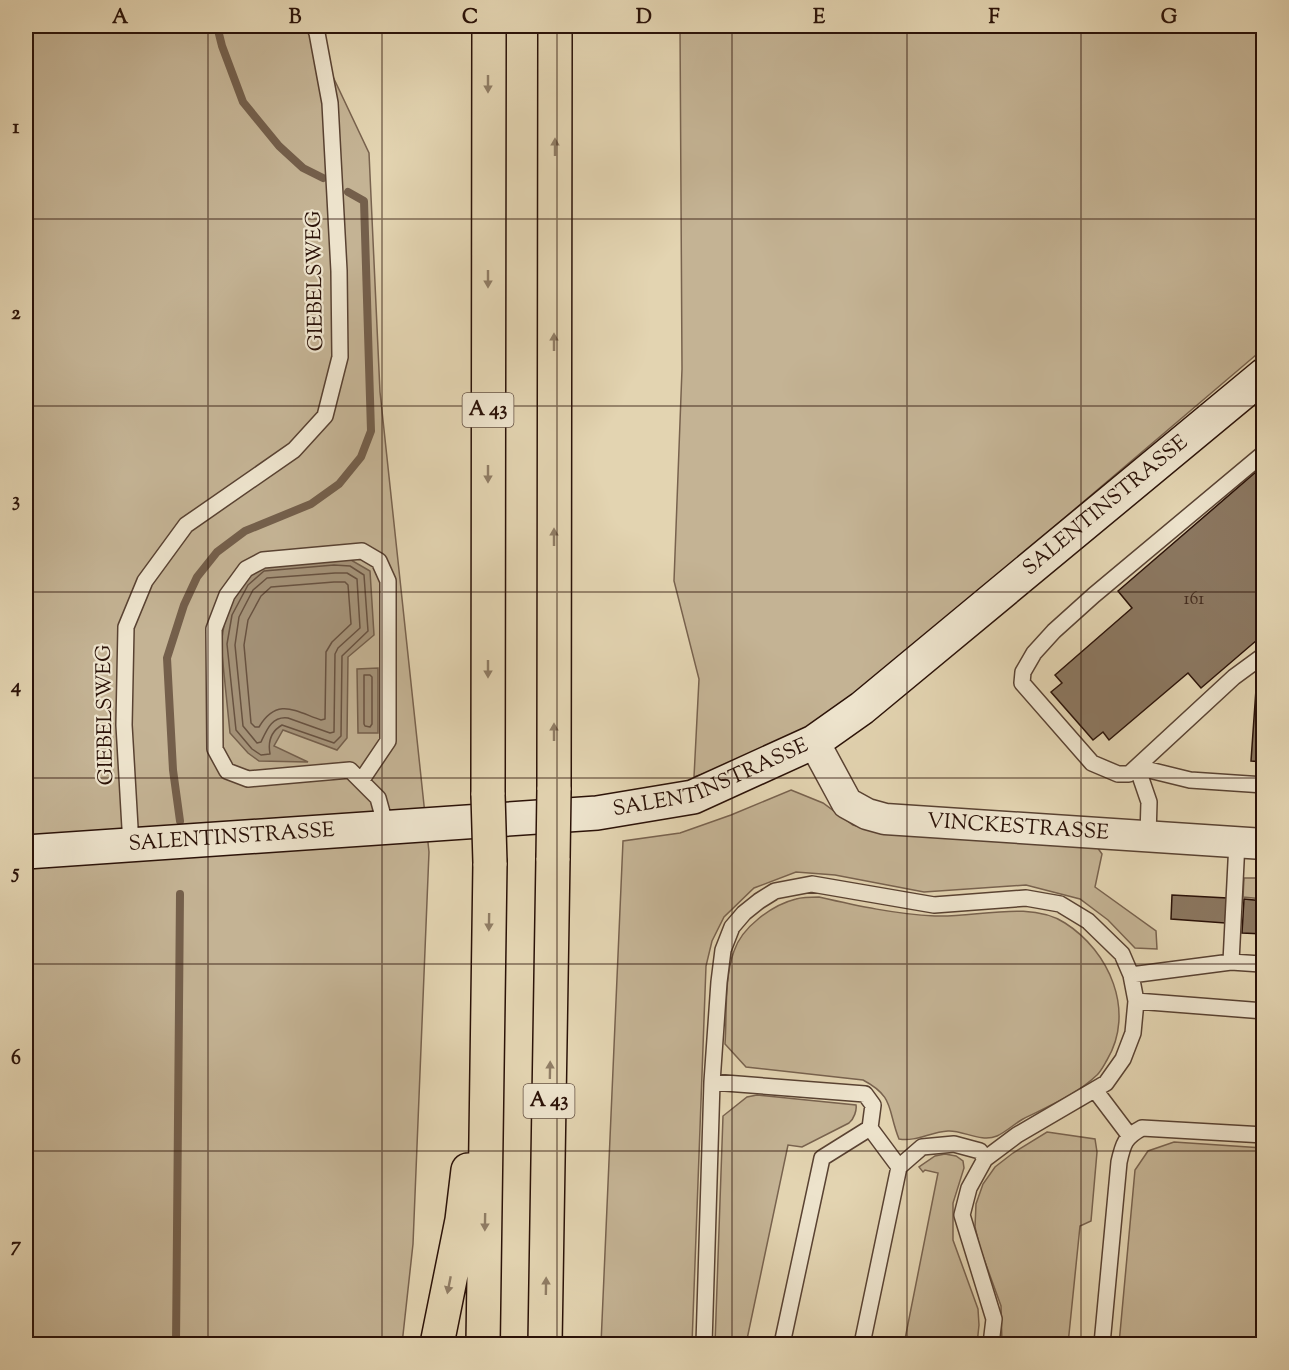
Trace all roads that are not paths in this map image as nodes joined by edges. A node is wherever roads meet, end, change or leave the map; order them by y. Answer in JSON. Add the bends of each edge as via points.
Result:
{"nodes":[{"id":1,"x":314,"y":26,"type":"edge"},
{"id":2,"x":489,"y":26,"type":"edge"},
{"id":3,"x":555,"y":26,"type":"edge"},
{"id":4,"x":1263,"y":375,"type":"edge"},
{"id":5,"x":1263,"y":453,"type":"edge"},
{"id":6,"x":1263,"y":655,"type":"edge"},
{"id":7,"x":814,"y":742,"type":"junction"},
{"id":8,"x":1137,"y":767,"type":"junction"},
{"id":9,"x":361,"y":781,"type":"junction"},
{"id":10,"x":1263,"y":785,"type":"edge"},
{"id":11,"x":386,"y":827,"type":"junction"},
{"id":12,"x":1148,"y":836,"type":"junction"},
{"id":13,"x":1250,"y":843,"type":"edge"},
{"id":14,"x":131,"y":845,"type":"junction"},
{"id":15,"x":26,"y":852,"type":"edge"},
{"id":16,"x":1231,"y":962,"type":"junction"},
{"id":17,"x":1263,"y":962,"type":"edge"},
{"id":18,"x":1131,"y":975,"type":"junction"},
{"id":19,"x":489,"y":998,"type":"junction"},
{"id":20,"x":1136,"y":1001,"type":"junction"},
{"id":21,"x":1263,"y":1011,"type":"edge"},
{"id":22,"x":712,"y":1082,"type":"junction"},
{"id":23,"x":1095,"y":1090,"type":"junction"},
{"id":24,"x":870,"y":1128,"type":"junction"},
{"id":25,"x":1129,"y":1135,"type":"junction"},
{"id":26,"x":1263,"y":1135,"type":"edge"},
{"id":27,"x":985,"y":1159,"type":"junction"},
{"id":28,"x":899,"y":1167,"type":"junction"},
{"id":29,"x":437,"y":1344,"type":"edge"},
{"id":30,"x":483,"y":1344,"type":"edge"},
{"id":31,"x":545,"y":1344,"type":"edge"},
{"id":32,"x":704,"y":1344,"type":"edge"},
{"id":33,"x":782,"y":1344,"type":"edge"},
{"id":34,"x":862,"y":1344,"type":"edge"},
{"id":35,"x":991,"y":1344,"type":"edge"},
{"id":36,"x":1102,"y":1344,"type":"edge"}],
"edges":[{"from":1,"to":14,"type":"lane","name":"GIEBELSWEG","via":[[330,103],[340,357],[325,416],[294,450],[186,525],[145,581],[126,627],[124,725]]},
{"from":2,"to":19,"type":"highway","number":"A 43","one_way":true,"bridge":true},
{"from":31,"to":3,"type":"highway","number":"A 43","one_way":true,"bridge":true,"via":[[554,790]]},
{"from":4,"to":7,"type":"street","name":"SALENTINSTRASSE","via":[[862,708]]},
{"from":5,"to":8,"type":"lane","via":[[1054,631],[1023,672],[1022,683],[1029,693],[1092,763],[1118,774],[1129,774]]},
{"from":6,"to":8,"type":"lane"},
{"from":7,"to":11,"type":"street","name":"SALENTINSTRASSE","via":[[693,797],[597,813]]},
{"from":7,"to":12,"type":"street","name":"VINCKESTRASSE","via":[[847,803],[867,814],[885,819]]},
{"from":8,"to":10,"type":"lane","via":[[1190,780]]},
{"from":8,"to":12,"type":"lane","via":[[1149,802]]},
{"from":9,"to":9,"type":"lane","via":[[388,741],[388,581],[379,561],[362,551],[263,560],[246,569],[227,595],[214,630],[215,749],[227,771],[248,779],[350,770]]},
{"from":9,"to":11,"type":"lane","via":[[378,798]]},
{"from":11,"to":14,"type":"street","name":"SALENTINSTRASSE"},
{"from":12,"to":13,"type":"street","name":"VINCKESTRASSE"},
{"from":13,"to":16,"type":"lane"},
{"from":14,"to":15,"type":"street","name":"SALENTINSTRASSE"},
{"from":16,"to":17,"type":"lane"},
{"from":16,"to":18,"type":"lane"},
{"from":18,"to":20,"type":"lane"},
{"from":18,"to":22,"type":"lane","via":[[1122,954],[1088,921],[1060,904],[1026,898],[934,905],[812,884],[775,891],[744,913],[732,927],[723,950]]},
{"from":19,"to":29,"type":"highway","one_way":true,"via":[[462,1220]]},
{"from":19,"to":30,"type":"highway","number":"A 43","one_way":true},
{"from":20,"to":21,"type":"lane"},
{"from":20,"to":23,"type":"lane","via":[[1133,1033],[1123,1059],[1106,1083]]},
{"from":22,"to":24,"type":"lane","via":[[865,1094],[873,1105]]},
{"from":22,"to":32,"type":"lane"},
{"from":23,"to":25,"type":"lane"},
{"from":23,"to":27,"type":"lane","via":[[1017,1135]]},
{"from":24,"to":28,"type":"lane"},
{"from":24,"to":33,"type":"lane","via":[[822,1158]]},
{"from":25,"to":26,"type":"lane","via":[[1142,1128]]},
{"from":25,"to":36,"type":"lane","via":[[1119,1162]]},
{"from":27,"to":28,"type":"lane","via":[[980,1151],[943,1145],[922,1147]]},
{"from":27,"to":35,"type":"lane","via":[[969,1188],[962,1215],[994,1319]]},
{"from":28,"to":34,"type":"lane"}]}
